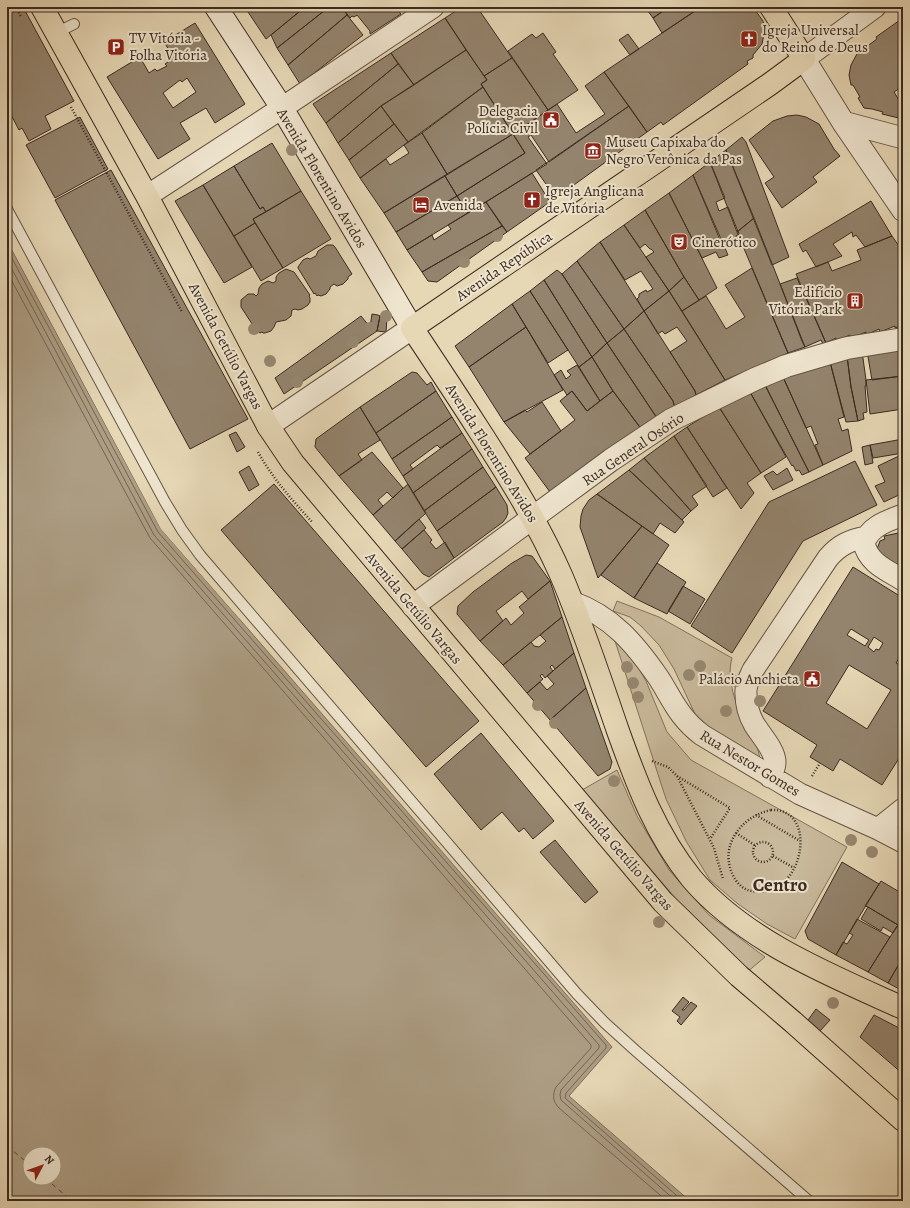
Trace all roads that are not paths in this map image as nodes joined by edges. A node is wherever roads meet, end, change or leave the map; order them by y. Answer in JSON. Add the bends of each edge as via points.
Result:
{"nodes":[{"id":1,"x":42,"y":7,"type":"edge"},
{"id":2,"x":216,"y":7,"type":"edge"},
{"id":3,"x":433,"y":7,"type":"edge"},
{"id":4,"x":771,"y":7,"type":"edge"},
{"id":5,"x":875,"y":7,"type":"edge"},
{"id":6,"x":804,"y":59,"type":"junction"},
{"id":7,"x":282,"y":108,"type":"junction"},
{"id":8,"x":843,"y":122,"type":"junction"},
{"id":9,"x":903,"y":138,"type":"edge"},
{"id":10,"x":147,"y":196,"type":"junction"},
{"id":11,"x":7,"y":209,"type":"edge"},
{"id":12,"x":903,"y":210,"type":"edge"},
{"id":13,"x":412,"y":328,"type":"junction"},
{"id":14,"x":903,"y":339,"type":"edge"},
{"id":15,"x":268,"y":426,"type":"junction"},
{"id":16,"x":903,"y":515,"type":"edge"},
{"id":17,"x":534,"y":519,"type":"junction"},
{"id":18,"x":866,"y":537,"type":"junction"},
{"id":19,"x":903,"y":580,"type":"edge"},
{"id":20,"x":572,"y":602,"type":"junction"},
{"id":21,"x":413,"y":606,"type":"junction"},
{"id":22,"x":770,"y":777,"type":"junction"},
{"id":23,"x":903,"y":809,"type":"edge"},
{"id":24,"x":878,"y":829,"type":"junction"},
{"id":25,"x":903,"y":842,"type":"edge"},
{"id":26,"x":903,"y":1008,"type":"edge"},
{"id":27,"x":903,"y":1120,"type":"edge"},
{"id":28,"x":809,"y":1201,"type":"edge"}],
"edges":[{"from":1,"to":10,"type":"main road","name":"Avenida Getúlio Vargas","via":[[65,28]]},
{"from":2,"to":7,"type":"street","name":"Avenida Florentino Avidos"},
{"from":3,"to":7,"type":"street"},
{"from":4,"to":6,"type":"main road"},
{"from":5,"to":6,"type":"street","name":"Avenida República"},
{"from":6,"to":8,"type":"street"},
{"from":6,"to":13,"type":"main road","name":"Avenida República"},
{"from":7,"to":10,"type":"street"},
{"from":7,"to":13,"type":"street","name":"Avenida Florentino Avidos"},
{"from":8,"to":9,"type":"street"},
{"from":8,"to":12,"type":"street"},
{"from":10,"to":15,"type":"main road","name":"Avenida Getúlio Vargas"},
{"from":11,"to":28,"type":"lane","via":[[165,502],[200,554],[577,994],[636,1051]]},
{"from":13,"to":15,"type":"street","name":"Avenida República"},
{"from":13,"to":17,"type":"main road","name":"Avenida Florentino Avidos","via":[[514,483]]},
{"from":14,"to":17,"type":"street","name":"Rua General Osório","via":[[847,348],[817,356],[786,366],[723,394],[671,420],[646,436]]},
{"from":15,"to":21,"type":"main road","name":"Avenida Getúlio Vargas","via":[[293,463]]},
{"from":16,"to":18,"type":"street","via":[[870,531]]},
{"from":17,"to":20,"type":"main road","name":"Avenida Florentino Avidos"},
{"from":17,"to":21,"type":"street","name":"Rua General Osório"},
{"from":18,"to":19,"type":"street","via":[[864,543],[868,556]]},
{"from":18,"to":22,"type":"street","via":[[845,543],[828,558],[747,682],[745,693],[749,713],[775,761],[775,768]]},
{"from":20,"to":22,"type":"street","name":"Rua Nestor Gomes","via":[[602,616],[633,644],[689,724],[702,735]]},
{"from":20,"to":26,"type":"main road","name":"Avenida Florentino Avidos","via":[[649,812],[663,838],[694,880],[730,915],[769,943],[799,960]]},
{"from":21,"to":27,"type":"main road","name":"Avenida Getúlio Vargas","via":[[663,902],[739,976]]},
{"from":22,"to":24,"type":"street","name":"Rua Nestor Gomes","via":[[800,794]]},
{"from":23,"to":24,"type":"street"},
{"from":24,"to":25,"type":"street","name":"Rua Nestor Gomes"}]}
